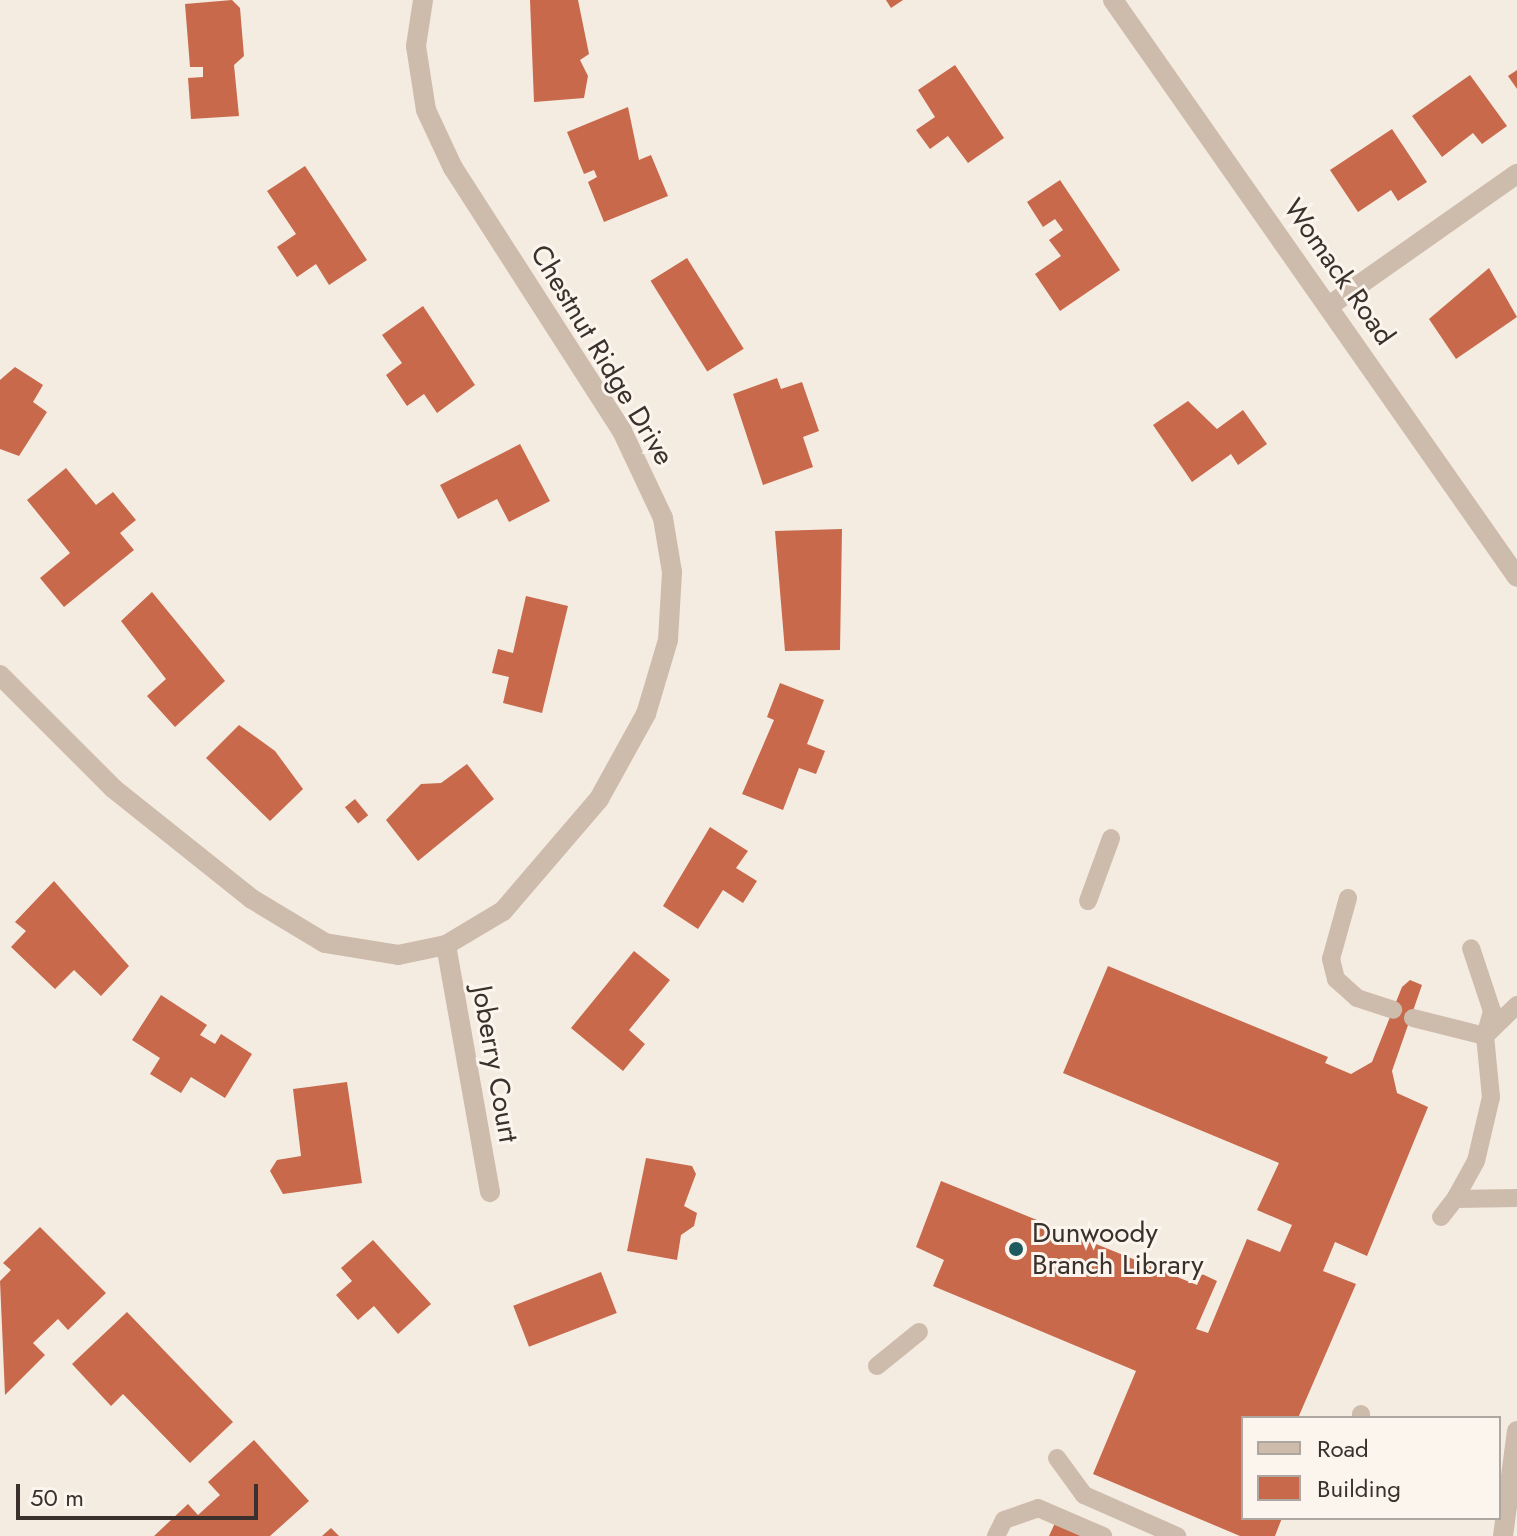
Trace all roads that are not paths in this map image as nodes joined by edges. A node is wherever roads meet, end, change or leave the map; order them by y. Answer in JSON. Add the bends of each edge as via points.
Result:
{"nodes":[{"id":1,"x":423,"y":0,"type":"edge"},
{"id":2,"x":1113,"y":0,"type":"edge"},
{"id":3,"x":1517,"y":174,"type":"edge"},
{"id":4,"x":1329,"y":306,"type":"junction"},
{"id":5,"x":1517,"y":577,"type":"edge"},
{"id":6,"x":0,"y":675,"type":"edge"},
{"id":7,"x":1111,"y":838,"type":"dead end"},
{"id":8,"x":1348,"y":898,"type":"dead end"},
{"id":9,"x":1088,"y":901,"type":"dead end"},
{"id":10,"x":446,"y":945,"type":"junction"},
{"id":11,"x":1471,"y":948,"type":"dead end"},
{"id":12,"x":1517,"y":1005,"type":"edge"},
{"id":13,"x":1393,"y":1010,"type":"dead end"},
{"id":14,"x":1413,"y":1018,"type":"dead end"},
{"id":15,"x":1485,"y":1036,"type":"junction"},
{"id":16,"x":490,"y":1192,"type":"dead end"},
{"id":17,"x":1517,"y":1198,"type":"edge"},
{"id":18,"x":1455,"y":1199,"type":"junction"},
{"id":19,"x":1441,"y":1217,"type":"dead end"},
{"id":20,"x":919,"y":1332,"type":"dead end"},
{"id":21,"x":877,"y":1366,"type":"dead end"},
{"id":22,"x":1517,"y":1431,"type":"edge"},
{"id":23,"x":1057,"y":1458,"type":"dead end"},
{"id":24,"x":1502,"y":1510,"type":"edge"},
{"id":25,"x":996,"y":1536,"type":"edge"},
{"id":26,"x":1103,"y":1536,"type":"edge"},
{"id":27,"x":1177,"y":1536,"type":"edge"},
{"id":28,"x":1503,"y":1536,"type":"edge"}],
"edges":[{"from":1,"to":10,"type":"street","name":"Chestnut Ridge Drive","via":[[416,46],[426,110],[453,168],[622,431],[663,518],[672,572],[668,640],[646,714],[599,799],[503,911]]},
{"from":2,"to":4,"type":"street","name":"Womack Road"},
{"from":3,"to":4,"type":"street"},
{"from":4,"to":5,"type":"street","name":"Womack Road"},
{"from":6,"to":10,"type":"street","name":"Chestnut Ridge Drive","via":[[114,789],[252,899],[313,936],[398,955]]},
{"from":7,"to":9,"type":"lane"},
{"from":8,"to":13,"type":"lane","via":[[1331,959],[1336,979],[1357,998]]},
{"from":10,"to":16,"type":"street","name":"Joberry Court"},
{"from":11,"to":15,"type":"lane","via":[[1492,1011]]},
{"from":12,"to":15,"type":"lane"},
{"from":14,"to":15,"type":"lane"},
{"from":15,"to":18,"type":"lane","via":[[1491,1097],[1476,1161]]},
{"from":17,"to":18,"type":"lane"},
{"from":18,"to":19,"type":"lane"},
{"from":20,"to":21,"type":"lane"},
{"from":22,"to":24,"type":"street"},
{"from":23,"to":27,"type":"lane","via":[[1084,1495]]},
{"from":24,"to":28,"type":"street"},
{"from":25,"to":26,"type":"lane","via":[[1004,1520],[1038,1508]]}]}
